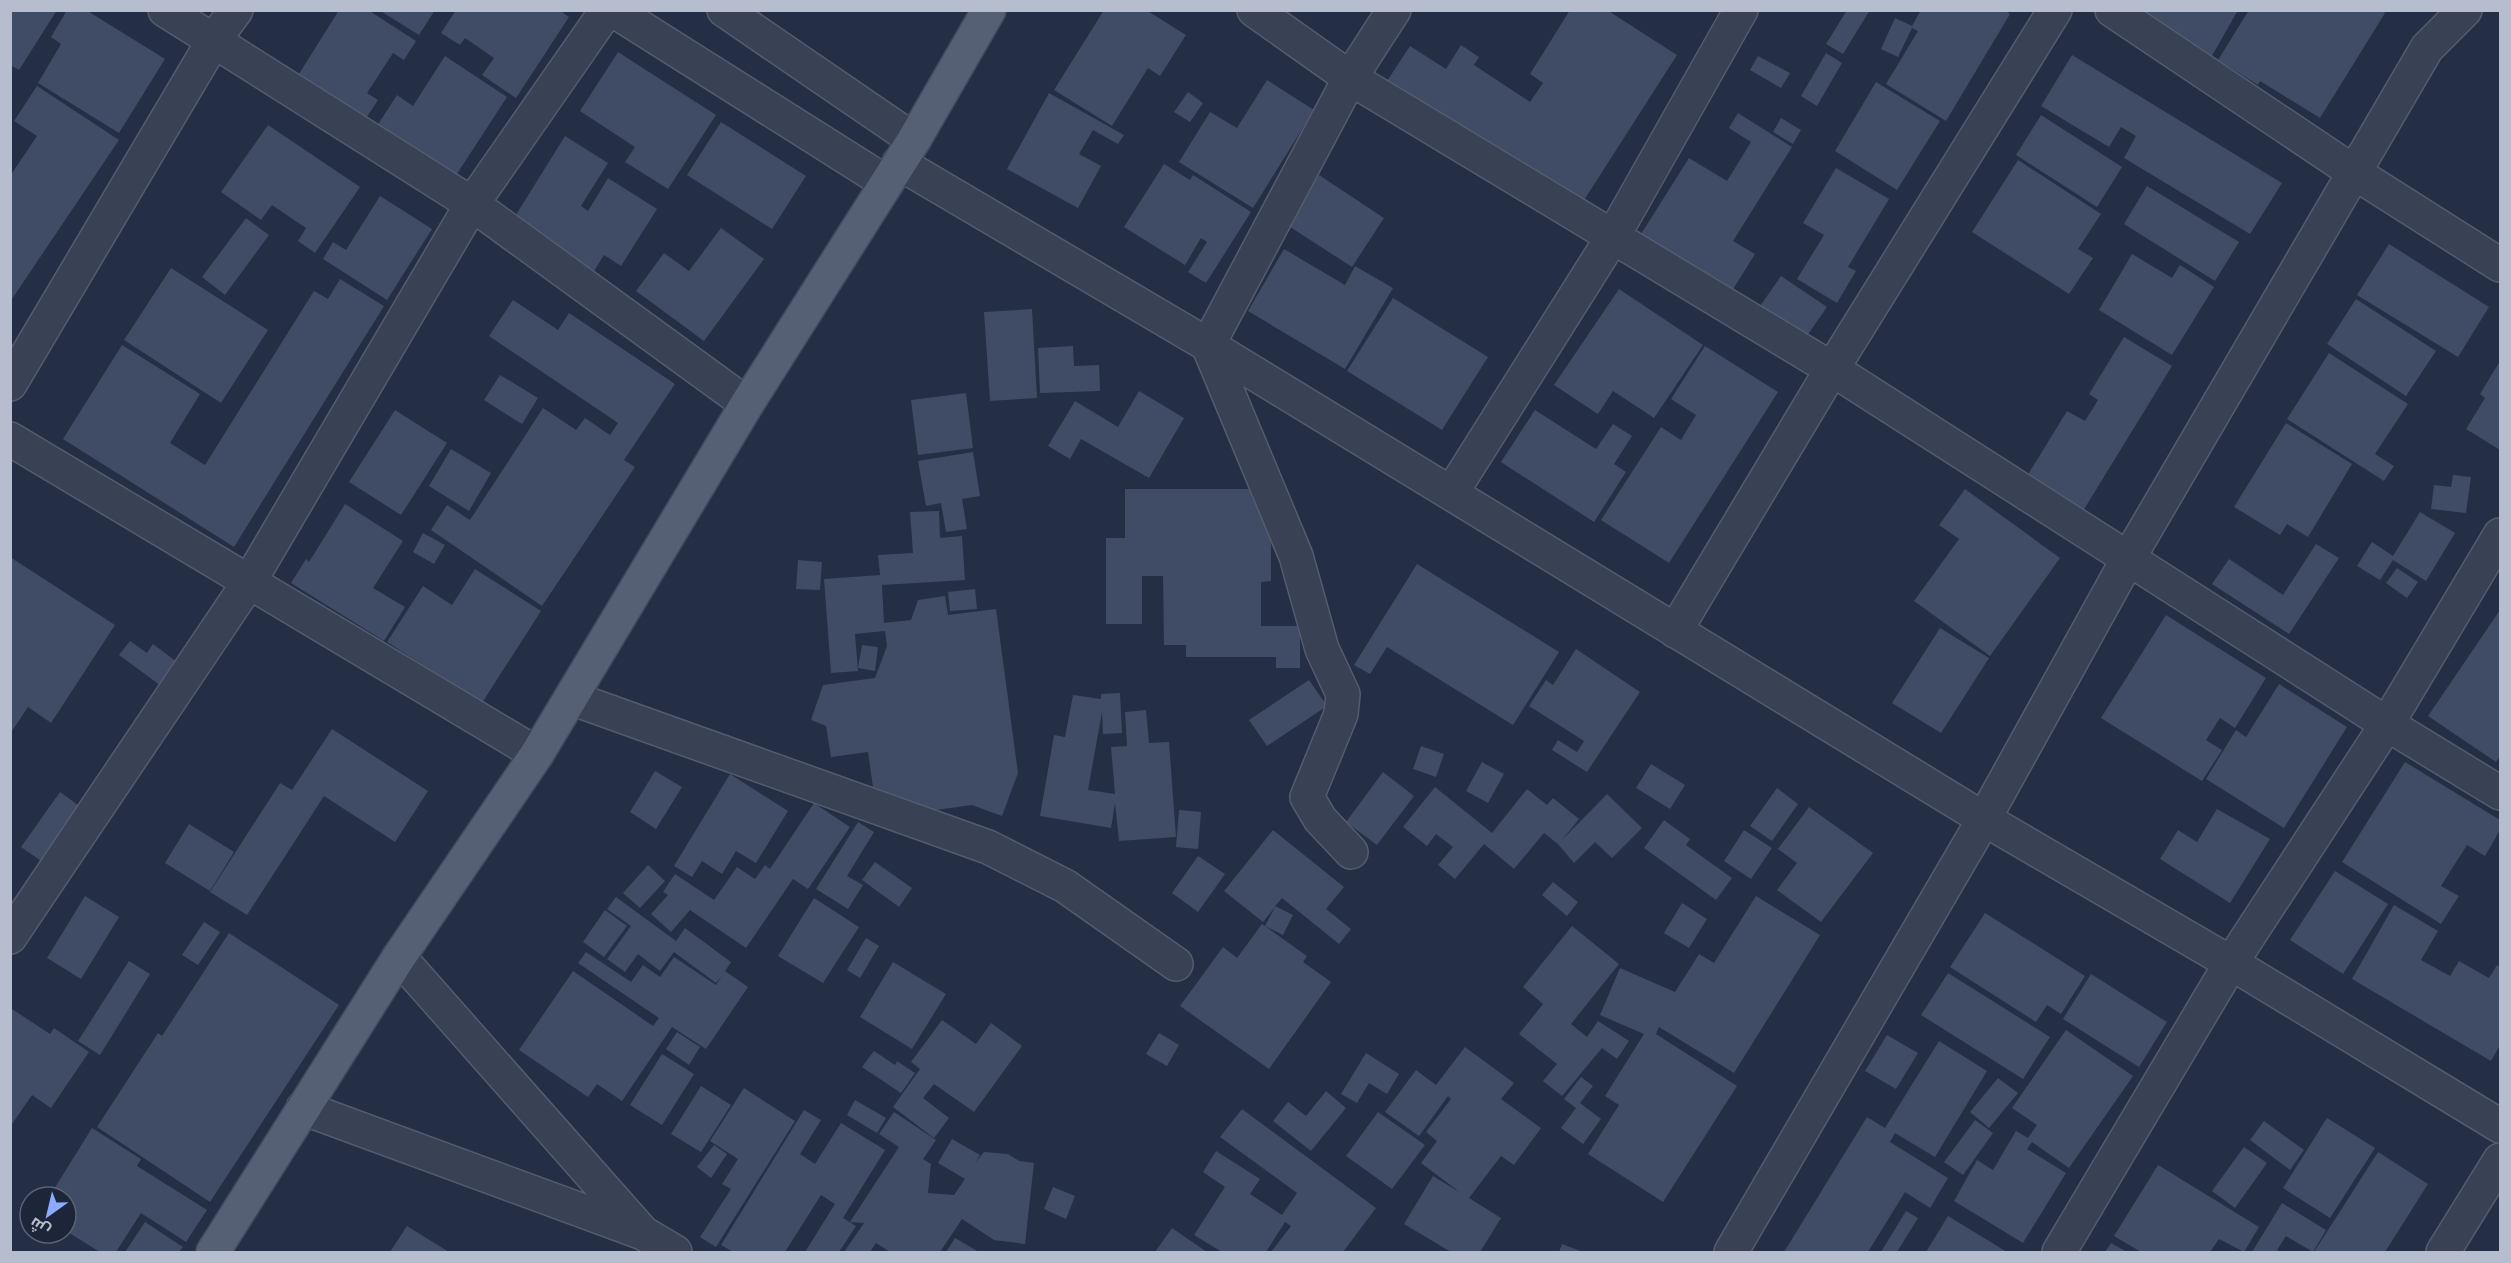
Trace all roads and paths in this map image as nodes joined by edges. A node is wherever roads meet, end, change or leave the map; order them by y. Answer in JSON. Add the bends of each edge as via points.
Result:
{"nodes":[{"id":1,"x":165,"y":10,"type":"edge"},
{"id":2,"x":236,"y":10,"type":"edge"},
{"id":3,"x":607,"y":10,"type":"edge"},
{"id":4,"x":614,"y":10,"type":"edge"},
{"id":5,"x":724,"y":10,"type":"edge"},
{"id":6,"x":990,"y":10,"type":"edge"},
{"id":7,"x":1254,"y":10,"type":"edge"},
{"id":8,"x":1394,"y":10,"type":"edge"},
{"id":9,"x":1741,"y":10,"type":"edge"},
{"id":10,"x":2055,"y":10,"type":"edge"},
{"id":11,"x":2112,"y":10,"type":"edge"},
{"id":12,"x":2465,"y":10,"type":"edge"},
{"id":13,"x":214,"y":40,"type":"junction"},
{"id":14,"x":1350,"y":78,"type":"junction"},
{"id":15,"x":900,"y":162,"type":"junction"},
{"id":16,"x":2355,"y":173,"type":"junction"},
{"id":17,"x":472,"y":204,"type":"junction"},
{"id":18,"x":1611,"y":238,"type":"junction"},
{"id":19,"x":2500,"y":265,"type":"edge"},
{"id":20,"x":1208,"y":345,"type":"junction"},
{"id":21,"x":1832,"y":369,"type":"junction"},
{"id":22,"x":10,"y":384,"type":"edge"},
{"id":23,"x":747,"y":405,"type":"junction"},
{"id":24,"x":10,"y":439,"type":"edge"},
{"id":25,"x":1452,"y":492,"type":"junction"},
{"id":26,"x":2500,"y":535,"type":"edge"},
{"id":27,"x":2128,"y":559,"type":"junction"},
{"id":28,"x":249,"y":582,"type":"junction"},
{"id":29,"x":1675,"y":631,"type":"junction"},
{"id":30,"x":571,"y":698,"type":"junction"},
{"id":31,"x":2386,"y":724,"type":"junction"},
{"id":32,"x":537,"y":754,"type":"junction"},
{"id":33,"x":2500,"y":793,"type":"edge"},
{"id":34,"x":1984,"y":819,"type":"junction"},
{"id":35,"x":1351,"y":852,"type":"dead end"},
{"id":36,"x":10,"y":937,"type":"edge"},
{"id":37,"x":399,"y":957,"type":"junction"},
{"id":38,"x":2230,"y":963,"type":"junction"},
{"id":39,"x":1176,"y":964,"type":"dead end"},
{"id":40,"x":303,"y":1108,"type":"junction"},
{"id":41,"x":2500,"y":1126,"type":"edge"},
{"id":42,"x":2500,"y":1160,"type":"edge"},
{"id":43,"x":643,"y":1233,"type":"junction"},
{"id":44,"x":213,"y":1252,"type":"edge"},
{"id":45,"x":675,"y":1252,"type":"edge"},
{"id":46,"x":1731,"y":1252,"type":"edge"},
{"id":47,"x":2059,"y":1252,"type":"edge"},
{"id":48,"x":2443,"y":1252,"type":"edge"}],
"edges":[{"from":1,"to":13,"type":"street"},
{"from":2,"to":13,"type":"street"},
{"from":3,"to":17,"type":"street"},
{"from":4,"to":15,"type":"street"},
{"from":5,"to":15,"type":"street"},
{"from":6,"to":15,"type":"main road"},
{"from":7,"to":14,"type":"street"},
{"from":8,"to":14,"type":"street"},
{"from":9,"to":18,"type":"street"},
{"from":10,"to":21,"type":"street"},
{"from":11,"to":16,"type":"street"},
{"from":12,"to":16,"type":"street","via":[[2427,48]]},
{"from":13,"to":17,"type":"street"},
{"from":13,"to":22,"type":"street"},
{"from":14,"to":18,"type":"street"},
{"from":14,"to":20,"type":"street"},
{"from":15,"to":20,"type":"street"},
{"from":15,"to":23,"type":"main road"},
{"from":16,"to":19,"type":"street"},
{"from":16,"to":27,"type":"street"},
{"from":17,"to":23,"type":"street"},
{"from":17,"to":28,"type":"street"},
{"from":18,"to":21,"type":"street"},
{"from":18,"to":25,"type":"street"},
{"from":20,"to":25,"type":"street"},
{"from":20,"to":35,"type":"street","via":[[1296,556],[1322,649],[1343,694],[1341,714],[1307,797],[1320,819]]},
{"from":21,"to":27,"type":"street"},
{"from":21,"to":29,"type":"street"},
{"from":23,"to":30,"type":"main road"},
{"from":24,"to":28,"type":"street"},
{"from":25,"to":29,"type":"street"},
{"from":26,"to":31,"type":"street"},
{"from":27,"to":31,"type":"street"},
{"from":27,"to":34,"type":"street"},
{"from":28,"to":32,"type":"street"},
{"from":28,"to":36,"type":"street"},
{"from":29,"to":34,"type":"street"},
{"from":30,"to":32,"type":"main road"},
{"from":30,"to":39,"type":"street","via":[[988,848],[1065,886]]},
{"from":31,"to":33,"type":"street"},
{"from":31,"to":38,"type":"street"},
{"from":32,"to":37,"type":"main road"},
{"from":34,"to":38,"type":"street"},
{"from":34,"to":46,"type":"street"},
{"from":37,"to":40,"type":"main road"},
{"from":37,"to":43,"type":"street"},
{"from":38,"to":41,"type":"street"},
{"from":38,"to":47,"type":"street"},
{"from":40,"to":43,"type":"street"},
{"from":40,"to":44,"type":"main road"},
{"from":42,"to":48,"type":"street"},
{"from":43,"to":45,"type":"street"}]}
